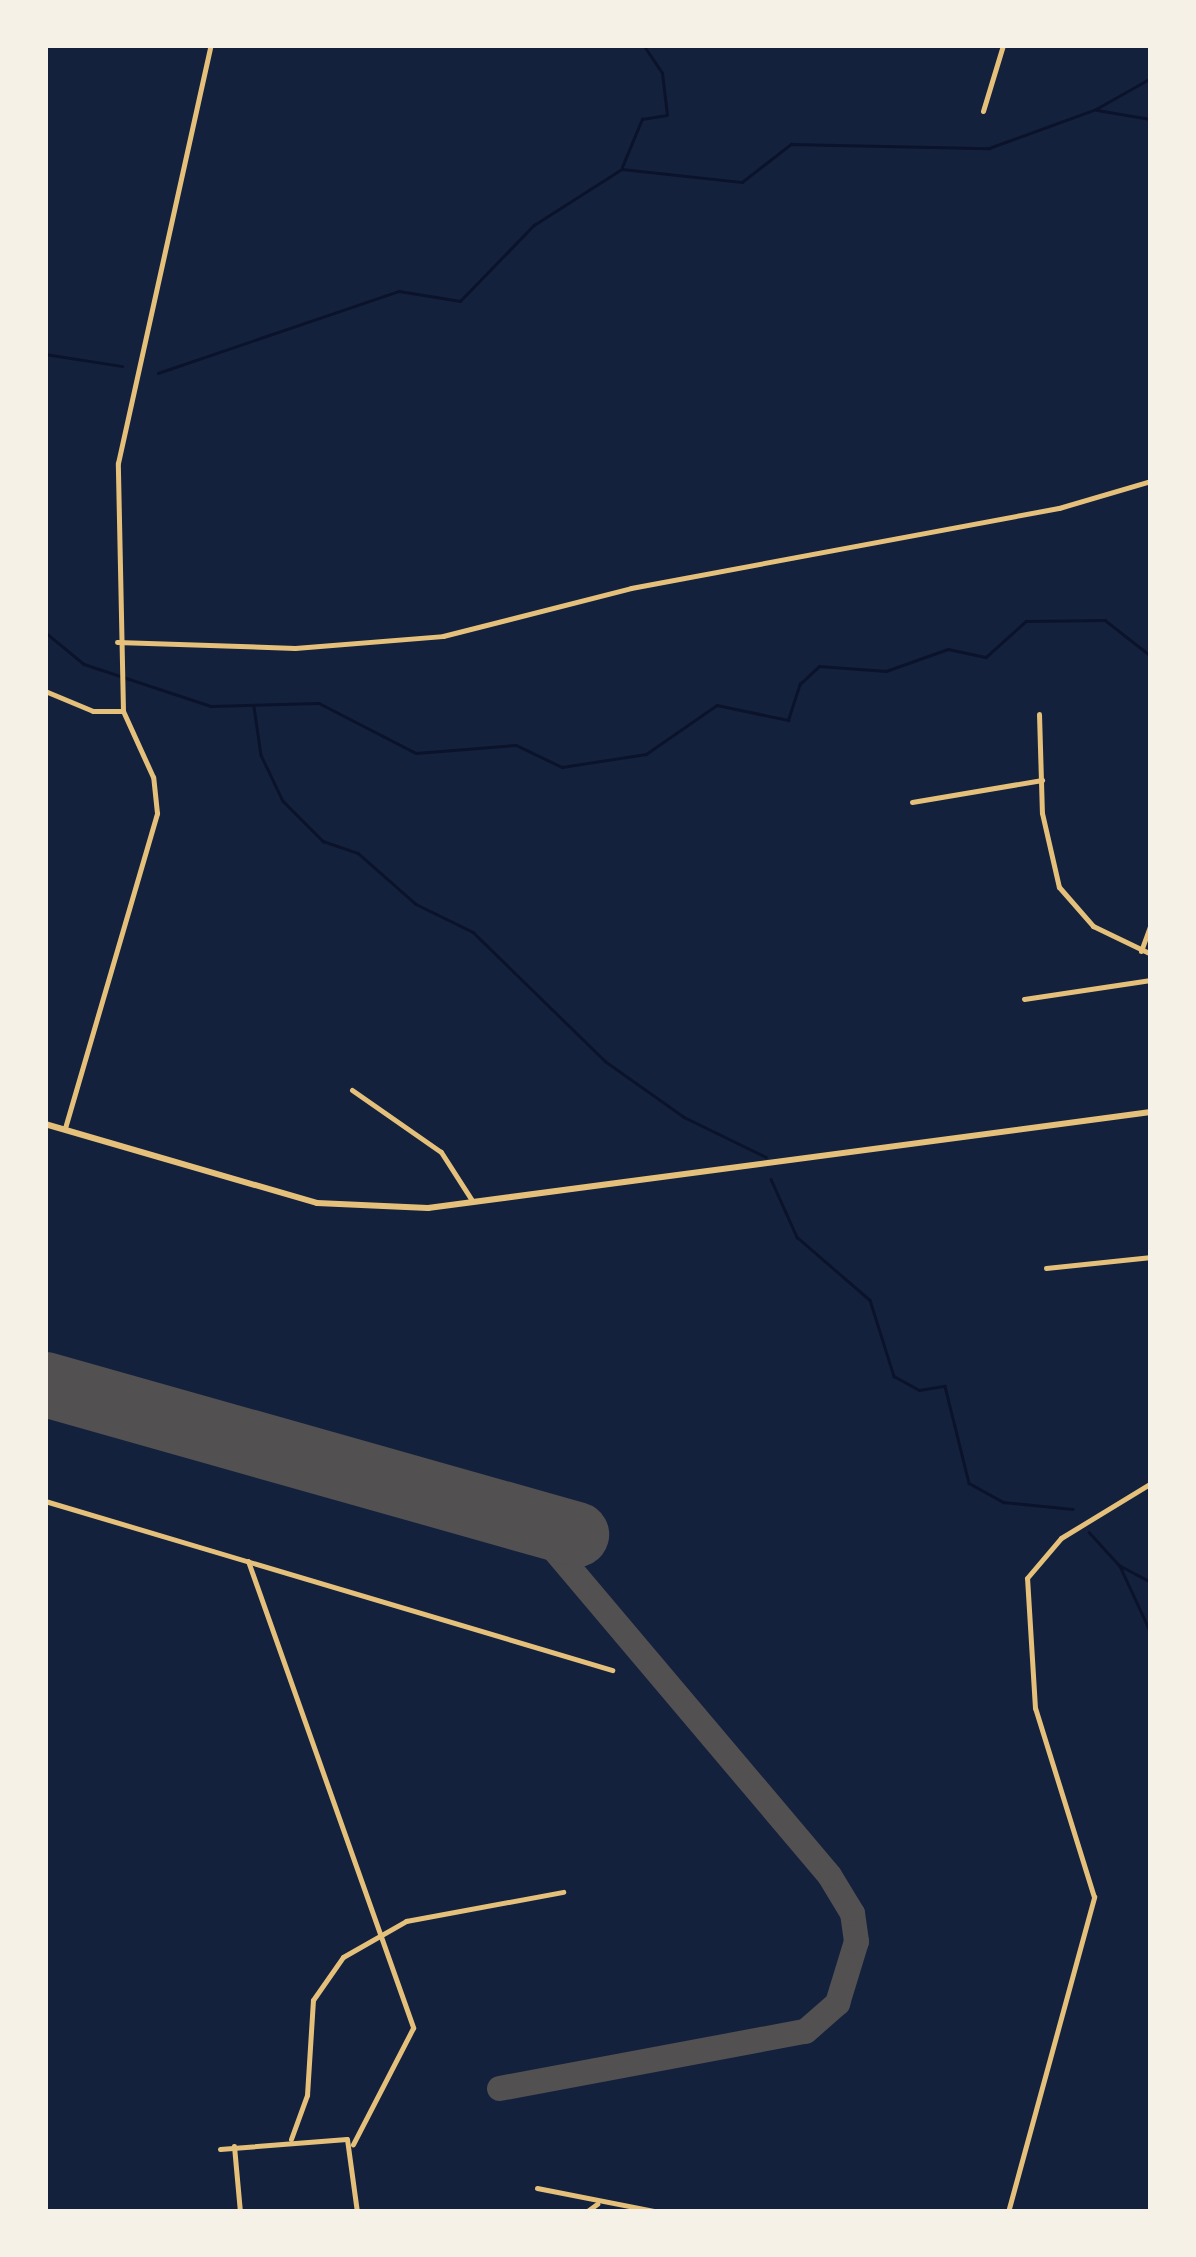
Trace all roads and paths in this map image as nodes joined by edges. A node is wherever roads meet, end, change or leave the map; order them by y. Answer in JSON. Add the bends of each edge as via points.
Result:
{"nodes":[{"id":1,"x":211,"y":45,"type":"edge"},
{"id":2,"x":1003,"y":45,"type":"edge"},
{"id":3,"x":983,"y":111,"type":"dead end"},
{"id":4,"x":1151,"y":481,"type":"edge"},
{"id":5,"x":117,"y":642,"type":"junction"},
{"id":6,"x":45,"y":692,"type":"edge"},
{"id":7,"x":123,"y":711,"type":"junction"},
{"id":8,"x":1040,"y":714,"type":"dead end"},
{"id":9,"x":1042,"y":780,"type":"junction"},
{"id":10,"x":912,"y":802,"type":"dead end"},
{"id":11,"x":1151,"y":924,"type":"edge"},
{"id":12,"x":1141,"y":951,"type":"junction"},
{"id":13,"x":1151,"y":954,"type":"edge"},
{"id":14,"x":1151,"y":980,"type":"edge"},
{"id":15,"x":1024,"y":1000,"type":"dead end"},
{"id":16,"x":352,"y":1090,"type":"dead end"},
{"id":17,"x":1151,"y":1112,"type":"edge"},
{"id":18,"x":45,"y":1124,"type":"edge"},
{"id":19,"x":66,"y":1128,"type":"junction"},
{"id":20,"x":474,"y":1204,"type":"junction"},
{"id":21,"x":1151,"y":1258,"type":"edge"},
{"id":22,"x":1046,"y":1268,"type":"dead end"},
{"id":23,"x":1151,"y":1483,"type":"edge"},
{"id":24,"x":45,"y":1501,"type":"edge"},
{"id":25,"x":248,"y":1560,"type":"junction"},
{"id":26,"x":612,"y":1670,"type":"dead end"},
{"id":27,"x":563,"y":1892,"type":"dead end"},
{"id":28,"x":378,"y":1942,"type":"junction"},
{"id":29,"x":291,"y":2139,"type":"junction"},
{"id":30,"x":353,"y":2144,"type":"junction"},
{"id":31,"x":234,"y":2146,"type":"junction"},
{"id":32,"x":220,"y":2149,"type":"dead end"},
{"id":33,"x":536,"y":2188,"type":"dead end"},
{"id":34,"x":597,"y":2204,"type":"junction"},
{"id":35,"x":240,"y":2212,"type":"edge"},
{"id":36,"x":357,"y":2212,"type":"edge"},
{"id":37,"x":586,"y":2212,"type":"edge"},
{"id":38,"x":660,"y":2212,"type":"edge"},
{"id":39,"x":1008,"y":2212,"type":"edge"}],
"edges":[{"from":1,"to":5,"type":"street","via":[[118,464]]},
{"from":2,"to":3,"type":"street"},
{"from":4,"to":5,"type":"street","via":[[1059,508],[631,588],[443,636],[295,648]]},
{"from":5,"to":7,"type":"street"},
{"from":6,"to":7,"type":"street","via":[[93,711]]},
{"from":7,"to":19,"type":"street","via":[[153,776],[157,813]]},
{"from":8,"to":9,"type":"street"},
{"from":9,"to":10,"type":"street"},
{"from":9,"to":12,"type":"street","via":[[1064,895],[1093,926]]},
{"from":11,"to":12,"type":"street"},
{"from":12,"to":13,"type":"street"},
{"from":14,"to":15,"type":"street"},
{"from":16,"to":20,"type":"street","via":[[454,1164]]},
{"from":17,"to":20,"type":"street"},
{"from":18,"to":19,"type":"street"},
{"from":19,"to":20,"type":"street","via":[[318,1203]]},
{"from":21,"to":22,"type":"street"},
{"from":23,"to":39,"type":"street","via":[[1044,1551],[1025,1588],[1035,1708],[1094,1897]]},
{"from":24,"to":25,"type":"street"},
{"from":25,"to":26,"type":"street"},
{"from":25,"to":28,"type":"street"},
{"from":27,"to":28,"type":"street","via":[[457,1907],[406,1921]]},
{"from":28,"to":29,"type":"street","via":[[343,1958],[318,1987],[307,2095]]},
{"from":28,"to":30,"type":"street","via":[[413,2038]]},
{"from":29,"to":30,"type":"street","via":[[334,2135]]},
{"from":29,"to":31,"type":"street"},
{"from":30,"to":36,"type":"street"},
{"from":31,"to":32,"type":"street"},
{"from":31,"to":35,"type":"street"},
{"from":33,"to":34,"type":"street"},
{"from":34,"to":37,"type":"street"},
{"from":34,"to":38,"type":"street"}]}
